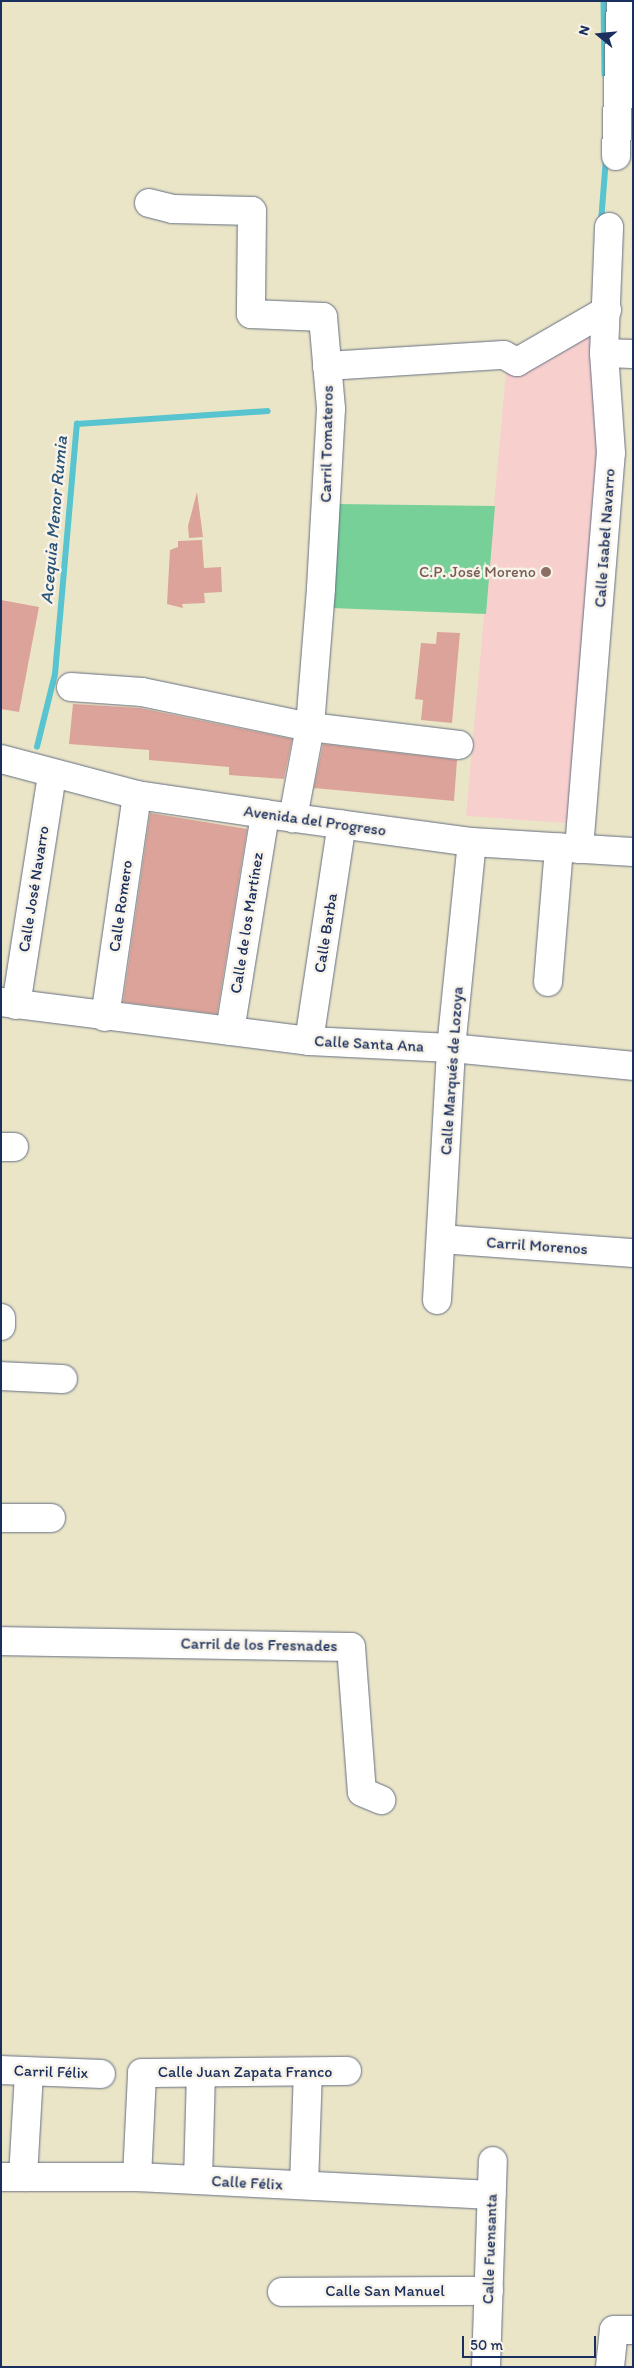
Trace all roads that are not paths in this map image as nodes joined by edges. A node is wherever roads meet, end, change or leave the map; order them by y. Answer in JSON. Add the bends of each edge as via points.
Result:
{"nodes":[{"id":1,"x":625,"y":16,"type":"edge"},
{"id":2,"x":626,"y":105,"type":"edge"},
{"id":3,"x":616,"y":156,"type":"dead end"},
{"id":4,"x":149,"y":203,"type":"dead end"},
{"id":5,"x":609,"y":227,"type":"dead end"},
{"id":6,"x":607,"y":310,"type":"junction"},
{"id":7,"x":604,"y":353,"type":"junction"},
{"id":8,"x":633,"y":354,"type":"edge"},
{"id":9,"x":327,"y":366,"type":"junction"},
{"id":10,"x":71,"y":687,"type":"dead end"},
{"id":11,"x":310,"y":727,"type":"junction"},
{"id":12,"x":459,"y":746,"type":"dead end"},
{"id":13,"x":1,"y":759,"type":"edge"},
{"id":14,"x":52,"y":774,"type":"junction"},
{"id":15,"x":137,"y":795,"type":"junction"},
{"id":16,"x":265,"y":814,"type":"junction"},
{"id":17,"x":294,"y":818,"type":"junction"},
{"id":18,"x":342,"y":824,"type":"junction"},
{"id":19,"x":472,"y":842,"type":"junction"},
{"id":20,"x":569,"y":848,"type":"junction"},
{"id":21,"x":633,"y":852,"type":"edge"},
{"id":22,"x":548,"y":982,"type":"dead end"},
{"id":23,"x":9,"y":1003,"type":"edge"},
{"id":24,"x":105,"y":1016,"type":"junction"},
{"id":25,"x":230,"y":1031,"type":"junction"},
{"id":26,"x":309,"y":1041,"type":"junction"},
{"id":27,"x":451,"y":1048,"type":"junction"},
{"id":28,"x":633,"y":1066,"type":"edge"},
{"id":29,"x":441,"y":1239,"type":"junction"},
{"id":30,"x":633,"y":1253,"type":"edge"},
{"id":31,"x":437,"y":1300,"type":"dead end"},
{"id":32,"x":1,"y":1318,"type":"edge"},
{"id":33,"x":1,"y":1326,"type":"edge"},
{"id":34,"x":1,"y":1376,"type":"edge"},
{"id":35,"x":62,"y":1379,"type":"dead end"},
{"id":36,"x":1,"y":1518,"type":"edge"},
{"id":37,"x":51,"y":1518,"type":"dead end"},
{"id":38,"x":1,"y":1640,"type":"edge"},
{"id":39,"x":381,"y":1800,"type":"dead end"},
{"id":40,"x":1,"y":2070,"type":"edge"},
{"id":41,"x":29,"y":2072,"type":"junction"},
{"id":42,"x":308,"y":2072,"type":"junction"},
{"id":43,"x":347,"y":2072,"type":"dead end"},
{"id":44,"x":201,"y":2073,"type":"junction"},
{"id":45,"x":101,"y":2074,"type":"dead end"},
{"id":46,"x":493,"y":2161,"type":"dead end"},
{"id":47,"x":12,"y":2177,"type":"edge"},
{"id":48,"x":138,"y":2177,"type":"junction"},
{"id":49,"x":198,"y":2180,"type":"junction"},
{"id":50,"x":304,"y":2185,"type":"junction"},
{"id":51,"x":492,"y":2195,"type":"junction"},
{"id":52,"x":489,"y":2291,"type":"junction"},
{"id":53,"x":282,"y":2292,"type":"dead end"},
{"id":54,"x":623,"y":2330,"type":"edge"},
{"id":55,"x":486,"y":2367,"type":"edge"},
{"id":56,"x":610,"y":2367,"type":"edge"}],
"edges":[{"from":1,"to":2,"type":"street"},
{"from":2,"to":3,"type":"street"},
{"from":4,"to":9,"type":"street","name":"Carril Tomateros","via":[[173,209],[252,211],[251,314],[323,317]]},
{"from":5,"to":6,"type":"street","name":"Calle Isabel Navarro"},
{"from":6,"to":7,"type":"street","name":"Calle Isabel Navarro"},
{"from":6,"to":9,"type":"street","via":[[518,362],[504,355]]},
{"from":7,"to":8,"type":"street"},
{"from":7,"to":20,"type":"street","name":"Calle Isabel Navarro","via":[[611,452]]},
{"from":9,"to":11,"type":"street","name":"Carril Tomateros","via":[[331,409]]},
{"from":10,"to":11,"type":"street","via":[[142,692]]},
{"from":11,"to":12,"type":"street"},
{"from":11,"to":17,"type":"street","name":"Carril Tomateros"},
{"from":13,"to":14,"type":"street","name":"Avenida del Progreso"},
{"from":14,"to":15,"type":"street","name":"Avenida del Progreso"},
{"from":14,"to":23,"type":"street","name":"Calle José Navarro"},
{"from":15,"to":16,"type":"street","name":"Avenida del Progreso"},
{"from":15,"to":24,"type":"street","name":"Calle Romero"},
{"from":16,"to":17,"type":"street","name":"Avenida del Progreso"},
{"from":16,"to":25,"type":"street","name":"Calle de los Martínez"},
{"from":17,"to":18,"type":"street","name":"Avenida del Progreso"},
{"from":18,"to":19,"type":"street","name":"Avenida del Progreso"},
{"from":18,"to":26,"type":"street","name":"Calle Barba"},
{"from":19,"to":20,"type":"street","name":"Avenida del Progreso"},
{"from":19,"to":27,"type":"street","name":"Calle Marqués de Lozoya"},
{"from":20,"to":21,"type":"street","name":"Avenida del Progreso"},
{"from":20,"to":22,"type":"street","name":"Calle Isabel Navarro"},
{"from":23,"to":24,"type":"street","name":"Calle Santa Ana"},
{"from":24,"to":25,"type":"street","name":"Calle Santa Ana"},
{"from":25,"to":26,"type":"street","name":"Calle Santa Ana"},
{"from":26,"to":27,"type":"street","name":"Calle Santa Ana"},
{"from":27,"to":28,"type":"street","name":"Calle Santa Ana"},
{"from":27,"to":29,"type":"street","name":"Calle Marqués de Lozoya"},
{"from":29,"to":30,"type":"street","name":"Carril Morenos"},
{"from":29,"to":31,"type":"street","name":"Calle Marqués de Lozoya"},
{"from":32,"to":33,"type":"street"},
{"from":34,"to":35,"type":"street"},
{"from":36,"to":37,"type":"street"},
{"from":38,"to":39,"type":"street","name":"Carril de los Fresnades","via":[[351,1647],[362,1792]]},
{"from":40,"to":41,"type":"street","name":"Carril Félix"},
{"from":41,"to":45,"type":"street","name":"Carril Félix"},
{"from":41,"to":47,"type":"street"},
{"from":42,"to":43,"type":"street","name":"Calle Juan Zapata Franco"},
{"from":42,"to":44,"type":"street","name":"Calle Juan Zapata Franco"},
{"from":42,"to":50,"type":"street"},
{"from":44,"to":48,"type":"street","name":"Calle Juan Zapata Franco","via":[[142,2073]]},
{"from":44,"to":49,"type":"street"},
{"from":46,"to":51,"type":"street","name":"Calle Fuensanta"},
{"from":47,"to":48,"type":"street","name":"Calle Félix"},
{"from":48,"to":49,"type":"street","name":"Calle Félix"},
{"from":49,"to":50,"type":"street","name":"Calle Félix"},
{"from":50,"to":51,"type":"street","name":"Calle Félix"},
{"from":51,"to":52,"type":"street","name":"Calle Fuensanta"},
{"from":52,"to":53,"type":"street","name":"Calle San Manuel"},
{"from":52,"to":55,"type":"street","name":"Calle Fuensanta"},
{"from":54,"to":56,"type":"street"}]}
